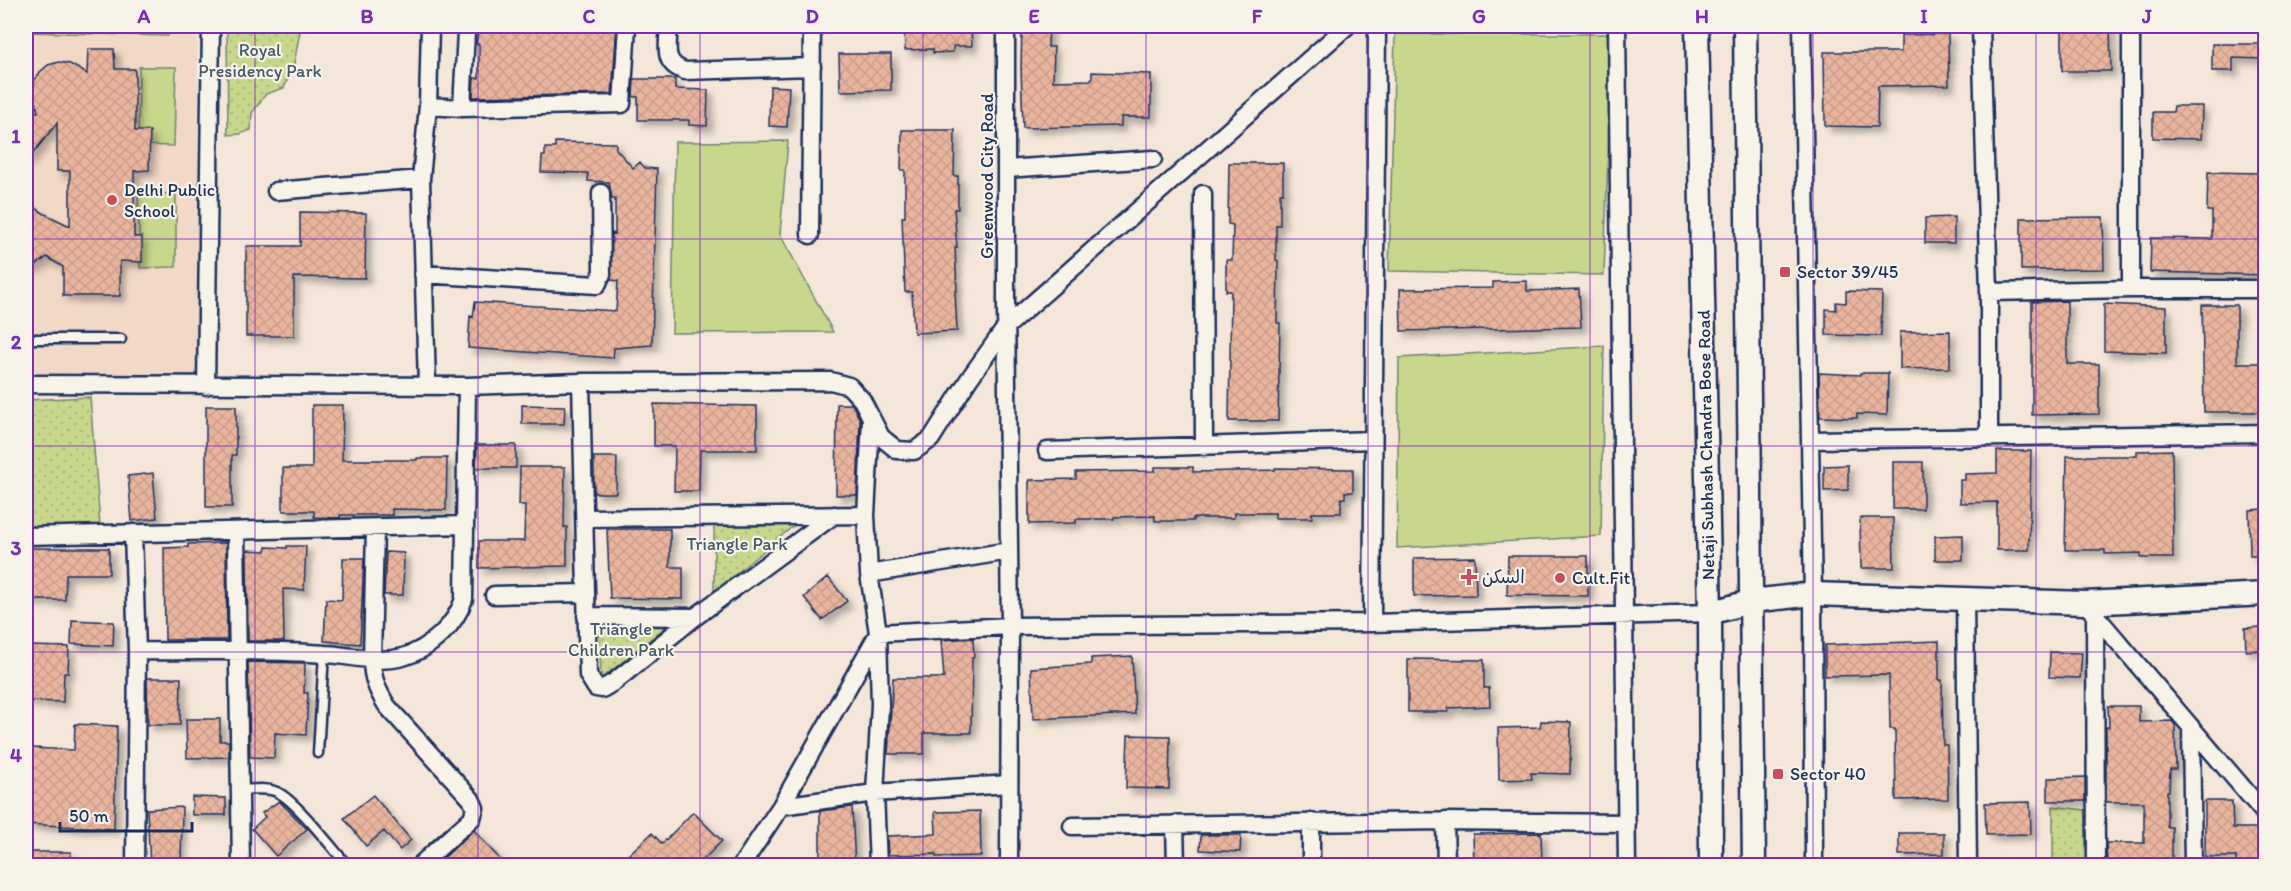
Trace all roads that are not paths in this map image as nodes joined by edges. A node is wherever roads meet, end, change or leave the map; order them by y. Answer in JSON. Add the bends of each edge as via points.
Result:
{"nodes":[{"id":1,"x":211,"y":26,"type":"edge"},
{"id":2,"x":217,"y":26,"type":"edge"},
{"id":3,"x":430,"y":26,"type":"edge"},
{"id":4,"x":470,"y":26,"type":"edge"},
{"id":5,"x":627,"y":26,"type":"edge"},
{"id":6,"x":669,"y":26,"type":"edge"},
{"id":7,"x":812,"y":26,"type":"edge"},
{"id":8,"x":1006,"y":26,"type":"edge"},
{"id":9,"x":1347,"y":26,"type":"edge"},
{"id":10,"x":1377,"y":26,"type":"edge"},
{"id":11,"x":1617,"y":26,"type":"edge"},
{"id":12,"x":1697,"y":26,"type":"edge"},
{"id":13,"x":1745,"y":26,"type":"edge"},
{"id":14,"x":1802,"y":26,"type":"edge"},
{"id":15,"x":1981,"y":26,"type":"edge"},
{"id":16,"x":2131,"y":26,"type":"edge"},
{"id":17,"x":812,"y":67,"type":"junction"},
{"id":18,"x":428,"y":106,"type":"junction"},
{"id":19,"x":462,"y":108,"type":"junction"},
{"id":20,"x":1153,"y":159,"type":"dead end"},
{"id":21,"x":1006,"y":169,"type":"junction"},
{"id":22,"x":421,"y":179,"type":"junction"},
{"id":23,"x":276,"y":191,"type":"dead end"},
{"id":24,"x":601,"y":193,"type":"dead end"},
{"id":25,"x":1203,"y":194,"type":"dead end"},
{"id":26,"x":810,"y":236,"type":"dead end"},
{"id":27,"x":423,"y":274,"type":"junction"},
{"id":28,"x":2131,"y":289,"type":"junction"},
{"id":29,"x":2265,"y":290,"type":"edge"},
{"id":30,"x":1989,"y":292,"type":"junction"},
{"id":31,"x":1006,"y":327,"type":"junction"},
{"id":32,"x":26,"y":339,"type":"edge"},
{"id":33,"x":120,"y":339,"type":"dead end"},
{"id":34,"x":581,"y":382,"type":"junction"},
{"id":35,"x":26,"y":384,"type":"edge"},
{"id":36,"x":427,"y":385,"type":"junction"},
{"id":37,"x":206,"y":386,"type":"junction"},
{"id":38,"x":467,"y":386,"type":"junction"},
{"id":39,"x":871,"y":420,"type":"junction"},
{"id":40,"x":2265,"y":433,"type":"edge"},
{"id":41,"x":1989,"y":436,"type":"junction"},
{"id":42,"x":1810,"y":440,"type":"junction"},
{"id":43,"x":1372,"y":441,"type":"junction"},
{"id":44,"x":1204,"y":447,"type":"junction"},
{"id":45,"x":1047,"y":451,"type":"dead end"},
{"id":46,"x":834,"y":515,"type":"junction"},
{"id":47,"x":866,"y":515,"type":"junction"},
{"id":48,"x":585,"y":518,"type":"junction"},
{"id":49,"x":465,"y":525,"type":"junction"},
{"id":50,"x":375,"y":528,"type":"junction"},
{"id":51,"x":236,"y":531,"type":"junction"},
{"id":52,"x":133,"y":533,"type":"junction"},
{"id":53,"x":26,"y":536,"type":"edge"},
{"id":54,"x":1009,"y":551,"type":"junction"},
{"id":55,"x":869,"y":574,"type":"junction"},
{"id":56,"x":585,"y":593,"type":"junction"},
{"id":57,"x":1813,"y":594,"type":"junction"},
{"id":58,"x":2265,"y":594,"type":"edge"},
{"id":59,"x":494,"y":595,"type":"dead end"},
{"id":60,"x":1965,"y":599,"type":"junction"},
{"id":61,"x":1752,"y":602,"type":"junction"},
{"id":62,"x":2090,"y":609,"type":"junction"},
{"id":63,"x":1710,"y":613,"type":"junction"},
{"id":64,"x":586,"y":616,"type":"junction"},
{"id":65,"x":695,"y":616,"type":"junction"},
{"id":66,"x":1624,"y":616,"type":"junction"},
{"id":67,"x":1372,"y":623,"type":"junction"},
{"id":68,"x":1010,"y":626,"type":"junction"},
{"id":69,"x":878,"y":633,"type":"junction"},
{"id":70,"x":137,"y":651,"type":"junction"},
{"id":71,"x":238,"y":652,"type":"junction"},
{"id":72,"x":324,"y":654,"type":"junction"},
{"id":73,"x":372,"y":659,"type":"junction"},
{"id":74,"x":2191,"y":728,"type":"junction"},
{"id":75,"x":318,"y":753,"type":"dead end"},
{"id":76,"x":1009,"y":784,"type":"junction"},
{"id":77,"x":240,"y":790,"type":"junction"},
{"id":78,"x":874,"y":793,"type":"junction"},
{"id":79,"x":781,"y":806,"type":"junction"},
{"id":80,"x":2264,"y":812,"type":"edge"},
{"id":81,"x":1445,"y":821,"type":"junction"},
{"id":82,"x":1311,"y":822,"type":"junction"},
{"id":83,"x":1175,"y":824,"type":"junction"},
{"id":84,"x":1627,"y":824,"type":"junction"},
{"id":85,"x":1072,"y":826,"type":"dead end"},
{"id":86,"x":135,"y":866,"type":"edge"},
{"id":87,"x":241,"y":866,"type":"edge"},
{"id":88,"x":348,"y":866,"type":"edge"},
{"id":89,"x":419,"y":866,"type":"edge"},
{"id":90,"x":741,"y":866,"type":"edge"},
{"id":91,"x":878,"y":866,"type":"edge"},
{"id":92,"x":1009,"y":866,"type":"edge"},
{"id":93,"x":1176,"y":866,"type":"edge"},
{"id":94,"x":1311,"y":866,"type":"edge"},
{"id":95,"x":1446,"y":866,"type":"edge"},
{"id":96,"x":1627,"y":866,"type":"edge"},
{"id":97,"x":1711,"y":866,"type":"edge"},
{"id":98,"x":1754,"y":866,"type":"edge"},
{"id":99,"x":1814,"y":866,"type":"edge"},
{"id":100,"x":1968,"y":866,"type":"edge"},
{"id":101,"x":2096,"y":866,"type":"edge"},
{"id":102,"x":2193,"y":866,"type":"edge"}],
"edges":[{"from":1,"to":2,"type":"street"},
{"from":1,"to":37,"type":"street"},
{"from":3,"to":18,"type":"street"},
{"from":4,"to":19,"type":"street","via":[[466,32]]},
{"from":5,"to":19,"type":"street","via":[[622,104]]},
{"from":6,"to":17,"type":"street","via":[[668,58],[675,68],[685,72]]},
{"from":7,"to":17,"type":"street"},
{"from":8,"to":21,"type":"street","name":"Greenwood City Road"},
{"from":9,"to":31,"type":"street"},
{"from":10,"to":43,"type":"street"},
{"from":11,"to":66,"type":"street"},
{"from":12,"to":63,"type":"main road","name":"Netaji Subhash Chandra Bose Road"},
{"from":13,"to":61,"type":"main road"},
{"from":14,"to":42,"type":"street"},
{"from":15,"to":30,"type":"street"},
{"from":16,"to":28,"type":"street"},
{"from":17,"to":26,"type":"street"},
{"from":18,"to":19,"type":"street"},
{"from":18,"to":22,"type":"street"},
{"from":20,"to":21,"type":"street"},
{"from":21,"to":31,"type":"street","name":"Greenwood City Road"},
{"from":22,"to":23,"type":"street"},
{"from":22,"to":27,"type":"street"},
{"from":24,"to":27,"type":"street","via":[[602,274],[597,285]]},
{"from":25,"to":44,"type":"street"},
{"from":27,"to":36,"type":"street"},
{"from":28,"to":29,"type":"street"},
{"from":28,"to":30,"type":"street"},
{"from":30,"to":41,"type":"street"},
{"from":31,"to":39,"type":"street","via":[[931,439],[914,451],[897,450],[881,437]]},
{"from":31,"to":54,"type":"street","name":"Greenwood City Road"},
{"from":32,"to":33,"type":"lane"},
{"from":34,"to":38,"type":"street"},
{"from":34,"to":39,"type":"street","via":[[831,381],[849,386],[862,400]]},
{"from":34,"to":48,"type":"street"},
{"from":35,"to":37,"type":"street"},
{"from":36,"to":37,"type":"street"},
{"from":36,"to":38,"type":"street"},
{"from":38,"to":49,"type":"street"},
{"from":39,"to":47,"type":"street"},
{"from":40,"to":41,"type":"street"},
{"from":41,"to":42,"type":"street"},
{"from":42,"to":57,"type":"street"},
{"from":43,"to":44,"type":"street"},
{"from":43,"to":67,"type":"street"},
{"from":44,"to":45,"type":"street"},
{"from":46,"to":47,"type":"street"},
{"from":46,"to":48,"type":"street"},
{"from":46,"to":65,"type":"street"},
{"from":47,"to":55,"type":"street"},
{"from":48,"to":56,"type":"street"},
{"from":49,"to":50,"type":"street"},
{"from":49,"to":73,"type":"street","via":[[464,599],[458,616],[423,647],[402,657]]},
{"from":50,"to":51,"type":"street"},
{"from":50,"to":73,"type":"street"},
{"from":51,"to":52,"type":"street"},
{"from":51,"to":71,"type":"street"},
{"from":52,"to":53,"type":"street"},
{"from":52,"to":70,"type":"street"},
{"from":54,"to":55,"type":"street"},
{"from":54,"to":68,"type":"street","name":"Greenwood City Road"},
{"from":55,"to":69,"type":"street"},
{"from":56,"to":59,"type":"street"},
{"from":56,"to":64,"type":"street"},
{"from":57,"to":60,"type":"main road"},
{"from":57,"to":61,"type":"main road"},
{"from":57,"to":99,"type":"street"},
{"from":58,"to":62,"type":"main road"},
{"from":60,"to":62,"type":"main road"},
{"from":60,"to":100,"type":"street"},
{"from":61,"to":63,"type":"main road"},
{"from":61,"to":98,"type":"main road"},
{"from":62,"to":74,"type":"street"},
{"from":62,"to":101,"type":"street"},
{"from":63,"to":66,"type":"street"},
{"from":63,"to":97,"type":"main road","name":"Netaji Subhash Chandra Bose Road"},
{"from":64,"to":65,"type":"street"},
{"from":64,"to":65,"type":"street","via":[[588,675],[596,688],[602,689]]},
{"from":66,"to":67,"type":"street"},
{"from":66,"to":84,"type":"street"},
{"from":67,"to":68,"type":"street"},
{"from":68,"to":69,"type":"street"},
{"from":68,"to":76,"type":"street","name":"Greenwood City Road"},
{"from":69,"to":78,"type":"street","via":[[880,705]]},
{"from":69,"to":79,"type":"street"},
{"from":70,"to":71,"type":"street"},
{"from":70,"to":86,"type":"street"},
{"from":71,"to":72,"type":"street"},
{"from":71,"to":77,"type":"street"},
{"from":72,"to":73,"type":"street"},
{"from":72,"to":75,"type":"lane"},
{"from":73,"to":89,"type":"street","via":[[372,676],[387,706],[475,808],[472,818]]},
{"from":74,"to":80,"type":"street"},
{"from":74,"to":102,"type":"street"},
{"from":76,"to":78,"type":"street"},
{"from":76,"to":92,"type":"street","name":"Greenwood City Road"},
{"from":77,"to":87,"type":"street"},
{"from":77,"to":88,"type":"lane","via":[[277,792]]},
{"from":78,"to":79,"type":"street"},
{"from":78,"to":91,"type":"street"},
{"from":79,"to":90,"type":"street"},
{"from":81,"to":82,"type":"street"},
{"from":81,"to":84,"type":"street"},
{"from":81,"to":95,"type":"street"},
{"from":82,"to":83,"type":"street"},
{"from":82,"to":94,"type":"street"},
{"from":83,"to":85,"type":"street"},
{"from":83,"to":93,"type":"street"},
{"from":84,"to":96,"type":"street"}]}
